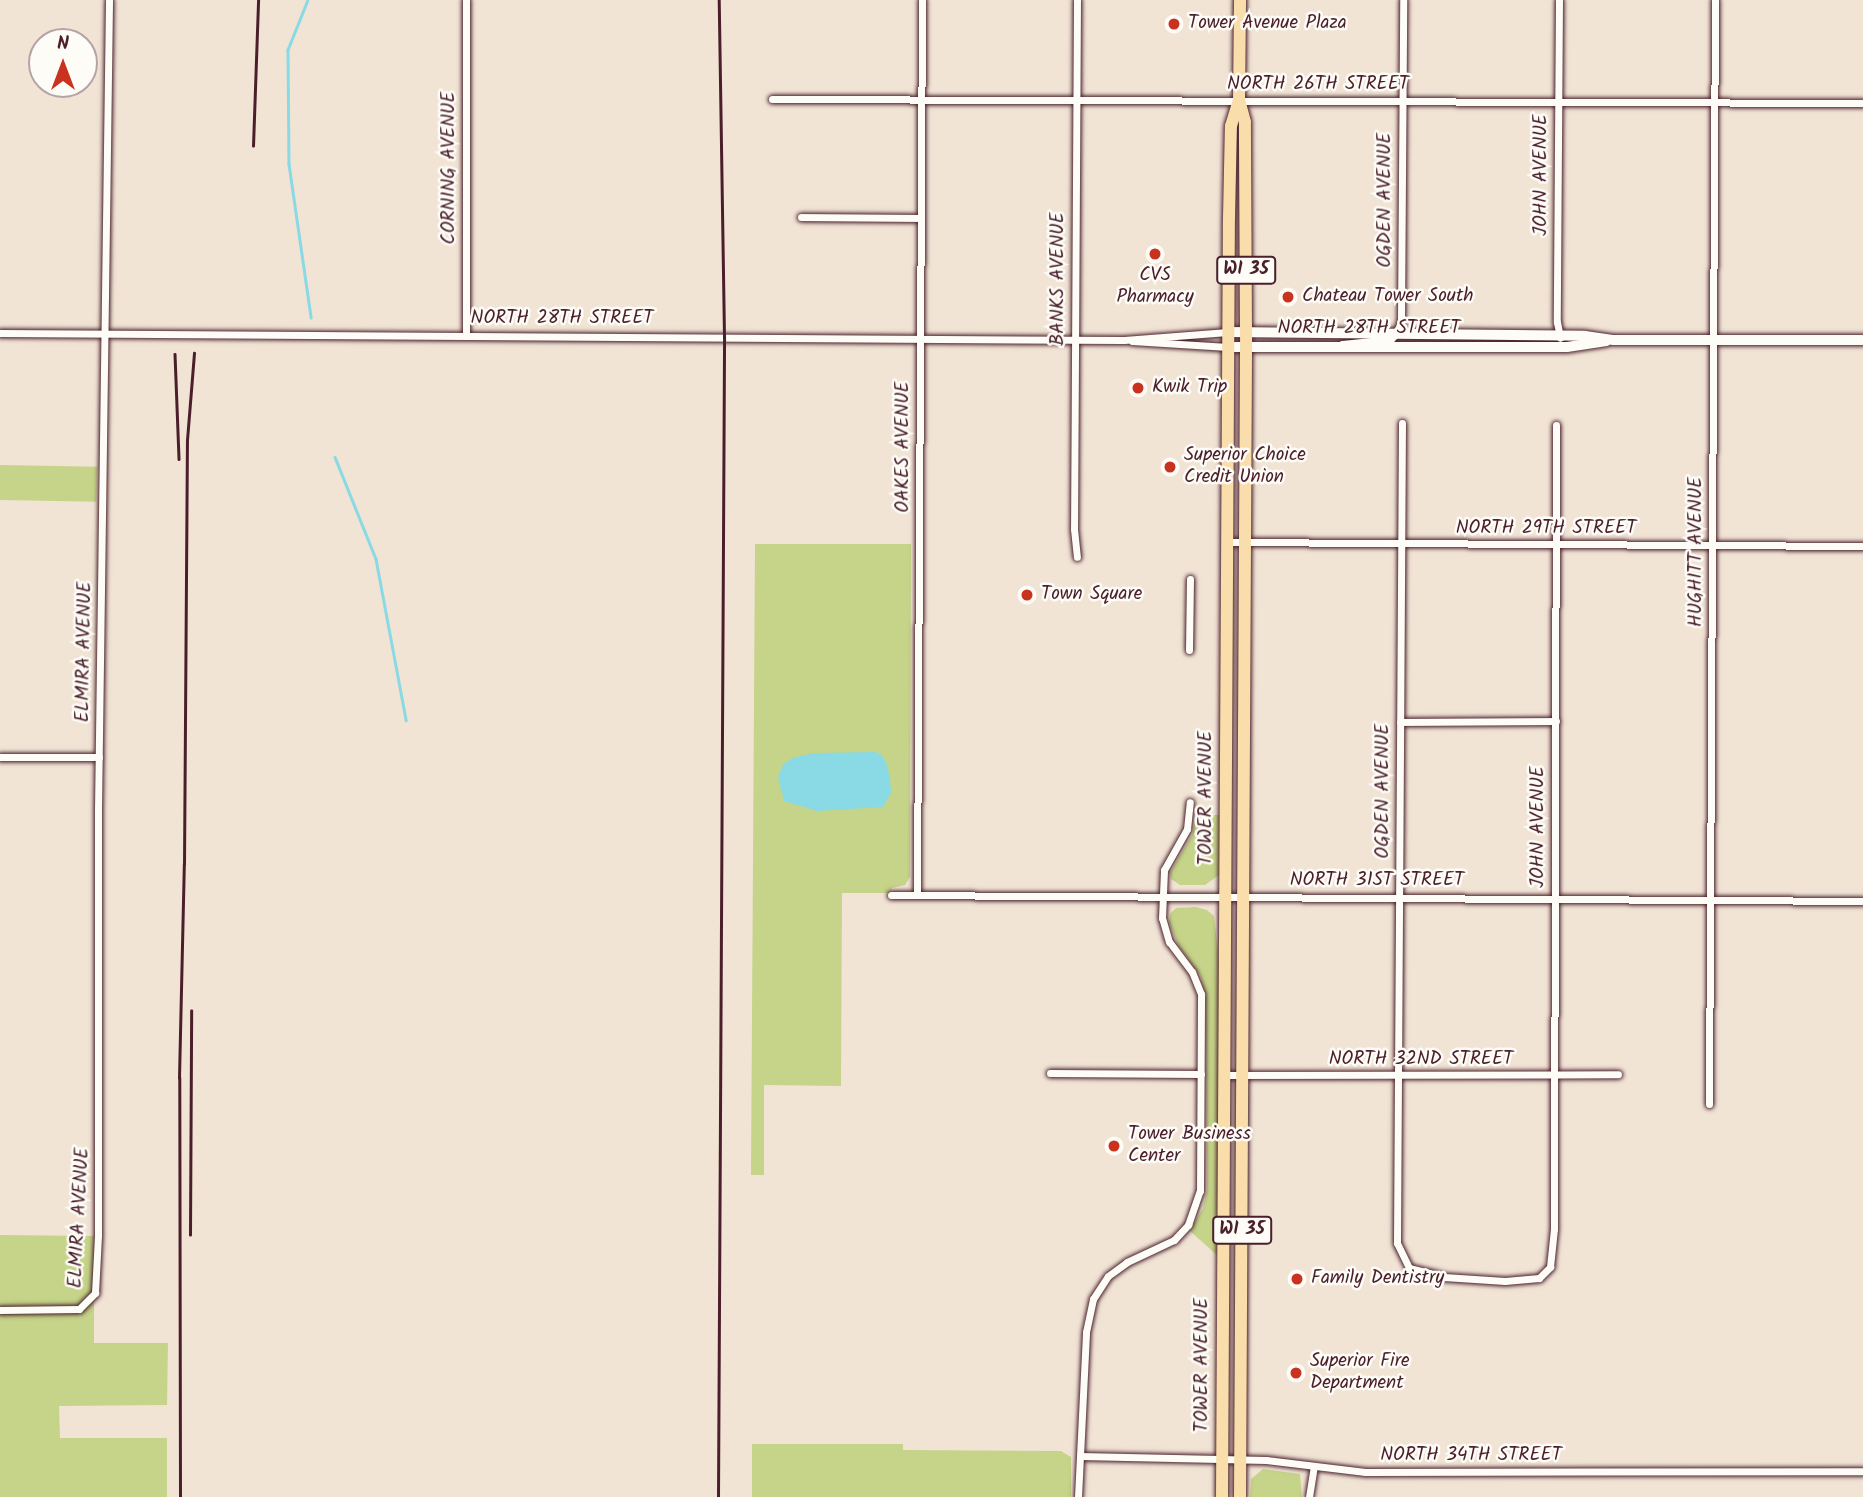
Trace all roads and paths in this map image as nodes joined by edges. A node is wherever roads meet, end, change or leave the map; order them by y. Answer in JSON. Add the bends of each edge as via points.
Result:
{"nodes":[{"id":1,"x":109,"y":0,"type":"edge"},
{"id":2,"x":466,"y":0,"type":"edge"},
{"id":3,"x":922,"y":0,"type":"edge"},
{"id":4,"x":1077,"y":0,"type":"edge"},
{"id":5,"x":1240,"y":0,"type":"edge"},
{"id":6,"x":1403,"y":0,"type":"edge"},
{"id":7,"x":1559,"y":0,"type":"edge"},
{"id":8,"x":1715,"y":0,"type":"edge"},
{"id":9,"x":772,"y":99,"type":"dead end"},
{"id":10,"x":922,"y":99,"type":"junction"},
{"id":11,"x":1076,"y":100,"type":"junction"},
{"id":12,"x":1239,"y":100,"type":"junction"},
{"id":13,"x":1403,"y":101,"type":"junction"},
{"id":14,"x":1558,"y":102,"type":"junction"},
{"id":15,"x":1714,"y":102,"type":"junction"},
{"id":16,"x":1863,"y":103,"type":"edge"},
{"id":17,"x":801,"y":217,"type":"dead end"},
{"id":18,"x":920,"y":218,"type":"junction"},
{"id":19,"x":104,"y":332,"type":"junction"},
{"id":20,"x":1228,"y":332,"type":"junction"},
{"id":21,"x":0,"y":333,"type":"edge"},
{"id":22,"x":1246,"y":333,"type":"junction"},
{"id":23,"x":1397,"y":333,"type":"junction"},
{"id":24,"x":466,"y":336,"type":"junction"},
{"id":25,"x":1559,"y":336,"type":"junction"},
{"id":26,"x":919,"y":338,"type":"junction"},
{"id":27,"x":1074,"y":339,"type":"junction"},
{"id":28,"x":1124,"y":340,"type":"junction"},
{"id":29,"x":1613,"y":340,"type":"junction"},
{"id":30,"x":1863,"y":340,"type":"edge"},
{"id":31,"x":1714,"y":341,"type":"junction"},
{"id":32,"x":1335,"y":346,"type":"junction"},
{"id":33,"x":1228,"y":347,"type":"junction"},
{"id":34,"x":1246,"y":347,"type":"junction"},
{"id":35,"x":1567,"y":347,"type":"junction"},
{"id":36,"x":1402,"y":423,"type":"dead end"},
{"id":37,"x":1556,"y":425,"type":"dead end"},
{"id":38,"x":1228,"y":542,"type":"junction"},
{"id":39,"x":1246,"y":542,"type":"junction"},
{"id":40,"x":1401,"y":544,"type":"junction"},
{"id":41,"x":1557,"y":545,"type":"junction"},
{"id":42,"x":1713,"y":546,"type":"junction"},
{"id":43,"x":1863,"y":546,"type":"edge"},
{"id":44,"x":1077,"y":557,"type":"dead end"},
{"id":45,"x":1189,"y":579,"type":"dead end"},
{"id":46,"x":1189,"y":650,"type":"dead end"},
{"id":47,"x":1556,"y":721,"type":"junction"},
{"id":48,"x":1399,"y":722,"type":"junction"},
{"id":49,"x":0,"y":757,"type":"edge"},
{"id":50,"x":99,"y":757,"type":"junction"},
{"id":51,"x":1190,"y":802,"type":"dead end"},
{"id":52,"x":891,"y":895,"type":"dead end"},
{"id":53,"x":917,"y":895,"type":"junction"},
{"id":54,"x":1162,"y":896,"type":"junction"},
{"id":55,"x":1401,"y":896,"type":"junction"},
{"id":56,"x":1226,"y":897,"type":"junction"},
{"id":57,"x":1244,"y":897,"type":"junction"},
{"id":58,"x":1555,"y":898,"type":"junction"},
{"id":59,"x":1711,"y":900,"type":"junction"},
{"id":60,"x":1863,"y":901,"type":"edge"},
{"id":61,"x":1050,"y":1073,"type":"dead end"},
{"id":62,"x":1201,"y":1073,"type":"junction"},
{"id":63,"x":1618,"y":1074,"type":"dead end"},
{"id":64,"x":1224,"y":1075,"type":"junction"},
{"id":65,"x":1243,"y":1075,"type":"junction"},
{"id":66,"x":1398,"y":1076,"type":"junction"},
{"id":67,"x":1555,"y":1076,"type":"junction"},
{"id":68,"x":1709,"y":1104,"type":"dead end"},
{"id":69,"x":1397,"y":1243,"type":"joint"},
{"id":70,"x":0,"y":1310,"type":"edge"},
{"id":71,"x":1080,"y":1457,"type":"junction"},
{"id":72,"x":1222,"y":1459,"type":"junction"},
{"id":73,"x":1240,"y":1459,"type":"junction"},
{"id":74,"x":1314,"y":1466,"type":"junction"},
{"id":75,"x":1863,"y":1471,"type":"edge"},
{"id":76,"x":1078,"y":1497,"type":"edge"},
{"id":77,"x":1222,"y":1497,"type":"edge"},
{"id":78,"x":1240,"y":1497,"type":"edge"},
{"id":79,"x":1309,"y":1497,"type":"edge"}],
"edges":[{"from":1,"to":19,"type":"street","name":"ELMIRA AVENUE"},
{"from":2,"to":24,"type":"street","name":"CORNING AVENUE"},
{"from":3,"to":10,"type":"street","name":"OAKES AVENUE"},
{"from":4,"to":11,"type":"street","name":"BANKS AVENUE"},
{"from":5,"to":12,"type":"main road","name":"TOWER AVENUE","number":"WI 35"},
{"from":6,"to":13,"type":"street","name":"OGDEN AVENUE"},
{"from":7,"to":14,"type":"street","name":"JOHN AVENUE"},
{"from":8,"to":15,"type":"street","name":"HUGHITT AVENUE"},
{"from":9,"to":10,"type":"street","name":"NORTH 26TH STREET"},
{"from":10,"to":11,"type":"street","name":"NORTH 26TH STREET"},
{"from":10,"to":18,"type":"street","name":"OAKES AVENUE"},
{"from":11,"to":12,"type":"street","name":"NORTH 26TH STREET"},
{"from":11,"to":27,"type":"street","name":"BANKS AVENUE"},
{"from":12,"to":13,"type":"street","name":"NORTH 26TH STREET"},
{"from":12,"to":20,"type":"main road","name":"TOWER AVENUE","number":"WI 35","via":[[1231,126]]},
{"from":12,"to":22,"type":"main road","name":"TOWER AVENUE","number":"WI 35","via":[[1245,122]]},
{"from":13,"to":14,"type":"street","name":"NORTH 26TH STREET"},
{"from":13,"to":23,"type":"street","name":"OGDEN AVENUE"},
{"from":14,"to":15,"type":"street","name":"NORTH 26TH STREET"},
{"from":14,"to":25,"type":"street","name":"JOHN AVENUE"},
{"from":15,"to":16,"type":"street","name":"NORTH 26TH STREET"},
{"from":15,"to":31,"type":"street","name":"HUGHITT AVENUE"},
{"from":17,"to":18,"type":"street"},
{"from":18,"to":26,"type":"street","name":"OAKES AVENUE"},
{"from":19,"to":21,"type":"street","name":"NORTH 28TH STREET"},
{"from":19,"to":24,"type":"street","name":"NORTH 28TH STREET"},
{"from":19,"to":50,"type":"street","name":"ELMIRA AVENUE"},
{"from":20,"to":22,"type":"main road","name":"NORTH 28TH STREET"},
{"from":20,"to":28,"type":"street","name":"NORTH 28TH STREET"},
{"from":20,"to":33,"type":"main road","name":"TOWER AVENUE","number":"WI 35"},
{"from":22,"to":23,"type":"main road","name":"NORTH 28TH STREET"},
{"from":22,"to":34,"type":"main road","name":"TOWER AVENUE","number":"WI 35"},
{"from":23,"to":25,"type":"main road","name":"NORTH 28TH STREET"},
{"from":23,"to":32,"type":"street","via":[[1385,340]]},
{"from":24,"to":26,"type":"street","name":"NORTH 28TH STREET"},
{"from":25,"to":29,"type":"main road","name":"NORTH 28TH STREET"},
{"from":25,"to":35,"type":"street"},
{"from":26,"to":27,"type":"street","name":"NORTH 28TH STREET"},
{"from":26,"to":53,"type":"street","name":"OAKES AVENUE"},
{"from":27,"to":28,"type":"street","name":"NORTH 28TH STREET"},
{"from":27,"to":44,"type":"street","name":"BANKS AVENUE"},
{"from":28,"to":33,"type":"street","name":"NORTH 28TH STREET"},
{"from":29,"to":31,"type":"main road","name":"NORTH 28TH STREET"},
{"from":29,"to":35,"type":"main road","name":"NORTH 28TH STREET"},
{"from":30,"to":31,"type":"main road","name":"NORTH 28TH STREET"},
{"from":31,"to":42,"type":"street","name":"HUGHITT AVENUE"},
{"from":32,"to":34,"type":"main road","name":"NORTH 28TH STREET"},
{"from":32,"to":35,"type":"main road","name":"NORTH 28TH STREET"},
{"from":33,"to":34,"type":"main road","name":"NORTH 28TH STREET"},
{"from":33,"to":38,"type":"main road","name":"TOWER AVENUE","number":"WI 35"},
{"from":34,"to":39,"type":"main road","name":"TOWER AVENUE","number":"WI 35"},
{"from":36,"to":40,"type":"street","name":"OGDEN AVENUE"},
{"from":37,"to":41,"type":"street","name":"JOHN AVENUE"},
{"from":38,"to":39,"type":"street","name":"NORTH 29TH STREET"},
{"from":38,"to":56,"type":"main road","name":"TOWER AVENUE","number":"WI 35"},
{"from":39,"to":40,"type":"street","name":"NORTH 29TH STREET"},
{"from":39,"to":57,"type":"main road","name":"TOWER AVENUE","number":"WI 35"},
{"from":40,"to":41,"type":"street","name":"NORTH 29TH STREET"},
{"from":40,"to":48,"type":"street","name":"OGDEN AVENUE"},
{"from":41,"to":42,"type":"street","name":"NORTH 29TH STREET"},
{"from":41,"to":47,"type":"street","name":"JOHN AVENUE"},
{"from":42,"to":43,"type":"street","name":"NORTH 29TH STREET"},
{"from":42,"to":59,"type":"street","name":"HUGHITT AVENUE"},
{"from":45,"to":46,"type":"street"},
{"from":47,"to":48,"type":"street"},
{"from":47,"to":58,"type":"street","name":"JOHN AVENUE"},
{"from":48,"to":55,"type":"street","name":"OGDEN AVENUE"},
{"from":49,"to":50,"type":"street"},
{"from":50,"to":70,"type":"street","name":"ELMIRA AVENUE","via":[[95,1293],[79,1309]]},
{"from":51,"to":54,"type":"street","via":[[1187,829],[1165,866]]},
{"from":52,"to":53,"type":"street","name":"NORTH 31ST STREET"},
{"from":53,"to":54,"type":"street","name":"NORTH 31ST STREET"},
{"from":54,"to":56,"type":"street","name":"NORTH 31ST STREET"},
{"from":54,"to":62,"type":"street","via":[[1167,938],[1192,972],[1201,995]]},
{"from":55,"to":57,"type":"street","name":"NORTH 31ST STREET"},
{"from":55,"to":58,"type":"street","name":"NORTH 31ST STREET"},
{"from":55,"to":66,"type":"street","name":"OGDEN AVENUE"},
{"from":56,"to":57,"type":"street","name":"NORTH 31ST STREET"},
{"from":56,"to":64,"type":"main road","name":"TOWER AVENUE","number":"WI 35"},
{"from":57,"to":65,"type":"main road","name":"TOWER AVENUE","number":"WI 35"},
{"from":58,"to":59,"type":"street","name":"NORTH 31ST STREET"},
{"from":58,"to":67,"type":"street","name":"JOHN AVENUE"},
{"from":59,"to":60,"type":"street","name":"NORTH 31ST STREET"},
{"from":59,"to":68,"type":"street","name":"HUGHITT AVENUE"},
{"from":61,"to":62,"type":"street"},
{"from":62,"to":71,"type":"street","via":[[1197,1204],[1188,1225],[1174,1240],[1127,1262],[1108,1276],[1093,1299],[1086,1332]]},
{"from":63,"to":67,"type":"street","name":"NORTH 32ND STREET"},
{"from":64,"to":65,"type":"street","name":"NORTH 32ND STREET"},
{"from":64,"to":72,"type":"main road","name":"TOWER AVENUE","number":"WI 35"},
{"from":65,"to":66,"type":"street","name":"NORTH 32ND STREET"},
{"from":65,"to":73,"type":"main road","name":"TOWER AVENUE","number":"WI 35"},
{"from":66,"to":67,"type":"street","name":"NORTH 32ND STREET"},
{"from":66,"to":69,"type":"street","name":"OGDEN AVENUE"},
{"from":67,"to":69,"type":"street","name":"JOHN AVENUE","via":[[1550,1267],[1539,1278],[1444,1277],[1409,1268]]},
{"from":71,"to":72,"type":"street","name":"NORTH 34TH STREET"},
{"from":71,"to":76,"type":"street"},
{"from":72,"to":73,"type":"street","name":"NORTH 34TH STREET"},
{"from":72,"to":77,"type":"main road","name":"TOWER AVENUE","number":"WI 35"},
{"from":73,"to":74,"type":"street","name":"NORTH 34TH STREET"},
{"from":73,"to":78,"type":"main road","name":"TOWER AVENUE","number":"WI 35"},
{"from":74,"to":75,"type":"street","name":"NORTH 34TH STREET","via":[[1365,1472]]},
{"from":74,"to":79,"type":"street"}]}
